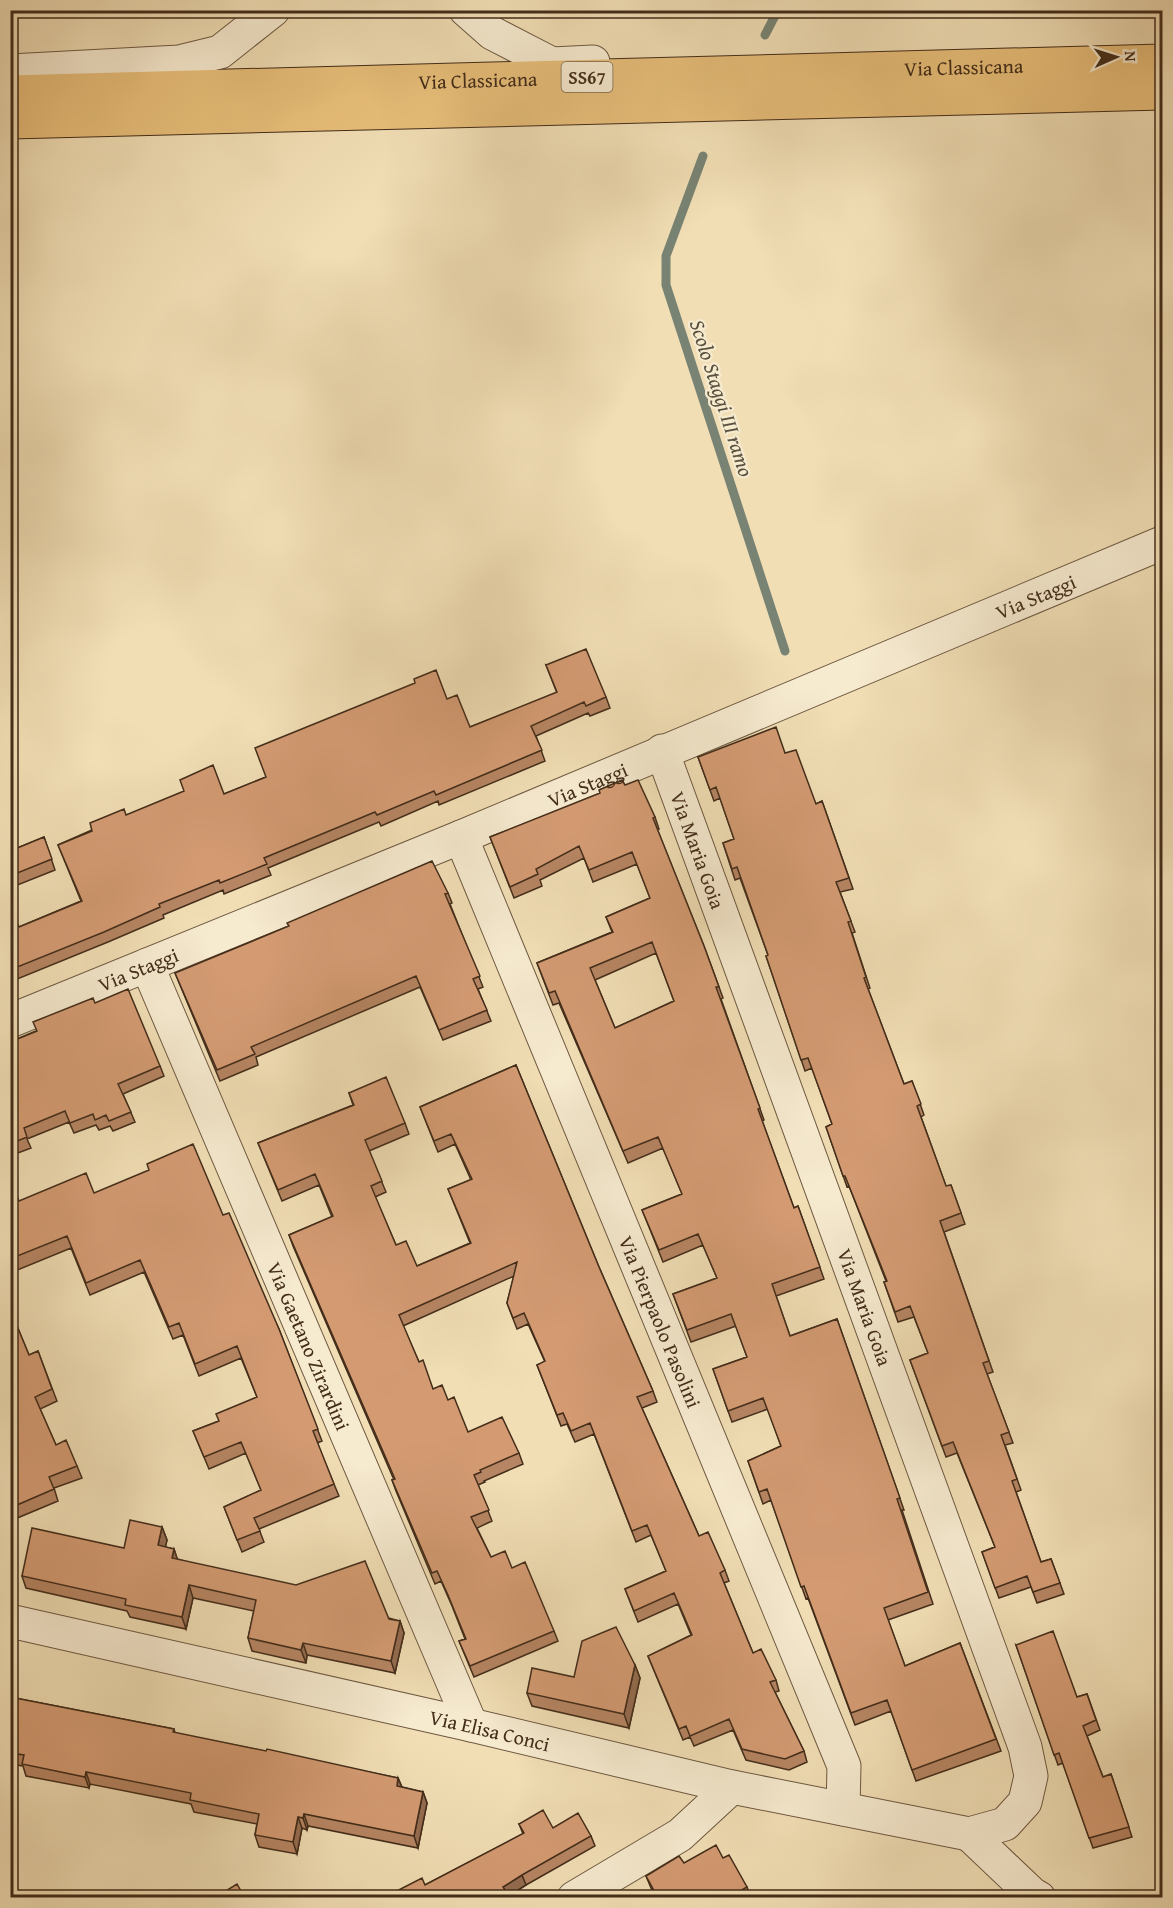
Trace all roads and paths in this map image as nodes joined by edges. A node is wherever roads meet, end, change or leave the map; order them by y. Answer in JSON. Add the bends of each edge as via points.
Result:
{"nodes":[{"id":1,"x":273,"y":10,"type":"edge"},
{"id":2,"x":466,"y":10,"type":"edge"},
{"id":3,"x":1162,"y":61,"type":"edge"},
{"id":4,"x":841,"y":70,"type":"junction"},
{"id":5,"x":10,"y":71,"type":"edge"},
{"id":6,"x":10,"y":92,"type":"edge"},
{"id":7,"x":1162,"y":93,"type":"edge"},
{"id":8,"x":10,"y":122,"type":"edge"},
{"id":9,"x":1162,"y":543,"type":"edge"},
{"id":10,"x":662,"y":751,"type":"junction"},
{"id":11,"x":461,"y":837,"type":"junction"},
{"id":12,"x":147,"y":965,"type":"junction"},
{"id":13,"x":10,"y":1021,"type":"edge"},
{"id":14,"x":15,"y":1614,"type":"edge"},
{"id":15,"x":471,"y":1725,"type":"junction"},
{"id":16,"x":732,"y":1787,"type":"junction"},
{"id":17,"x":843,"y":1809,"type":"junction"},
{"id":18,"x":969,"y":1833,"type":"junction"},
{"id":19,"x":574,"y":1898,"type":"edge"},
{"id":20,"x":1039,"y":1898,"type":"edge"}],
"edges":[{"from":1,"to":5,"type":"street","via":[[220,52],[179,62]]},
{"from":2,"to":4,"type":"street","via":[[492,33],[552,64],[801,56]]},
{"from":3,"to":4,"type":"highway","name":"Via Classicana","number":"SS67"},
{"from":4,"to":6,"type":"highway","name":"Via Classicana","number":"SS67"},
{"from":7,"to":8,"type":"highway","name":"Via Classicana","number":"SS67"},
{"from":9,"to":10,"type":"street","name":"Via Staggi"},
{"from":10,"to":11,"type":"street","name":"Via Staggi"},
{"from":10,"to":18,"type":"street","name":"Via Maria Goia","via":[[1025,1747],[1031,1776],[1025,1802],[1005,1824]]},
{"from":11,"to":12,"type":"street","name":"Via Staggi"},
{"from":11,"to":17,"type":"street","name":"Via Pierpaolo Pasolini","via":[[844,1766]]},
{"from":12,"to":13,"type":"street","name":"Via Staggi"},
{"from":12,"to":15,"type":"street","name":"Via Gaetano Zirardini"},
{"from":14,"to":15,"type":"street","name":"Via Elisa Conci"},
{"from":15,"to":16,"type":"street","name":"Via Elisa Conci"},
{"from":16,"to":17,"type":"street","name":"Via Elisa Conci"},
{"from":16,"to":19,"type":"street","via":[[680,1835]]},
{"from":17,"to":18,"type":"street","name":"Via Elisa Conci"},
{"from":18,"to":20,"type":"street"}]}
